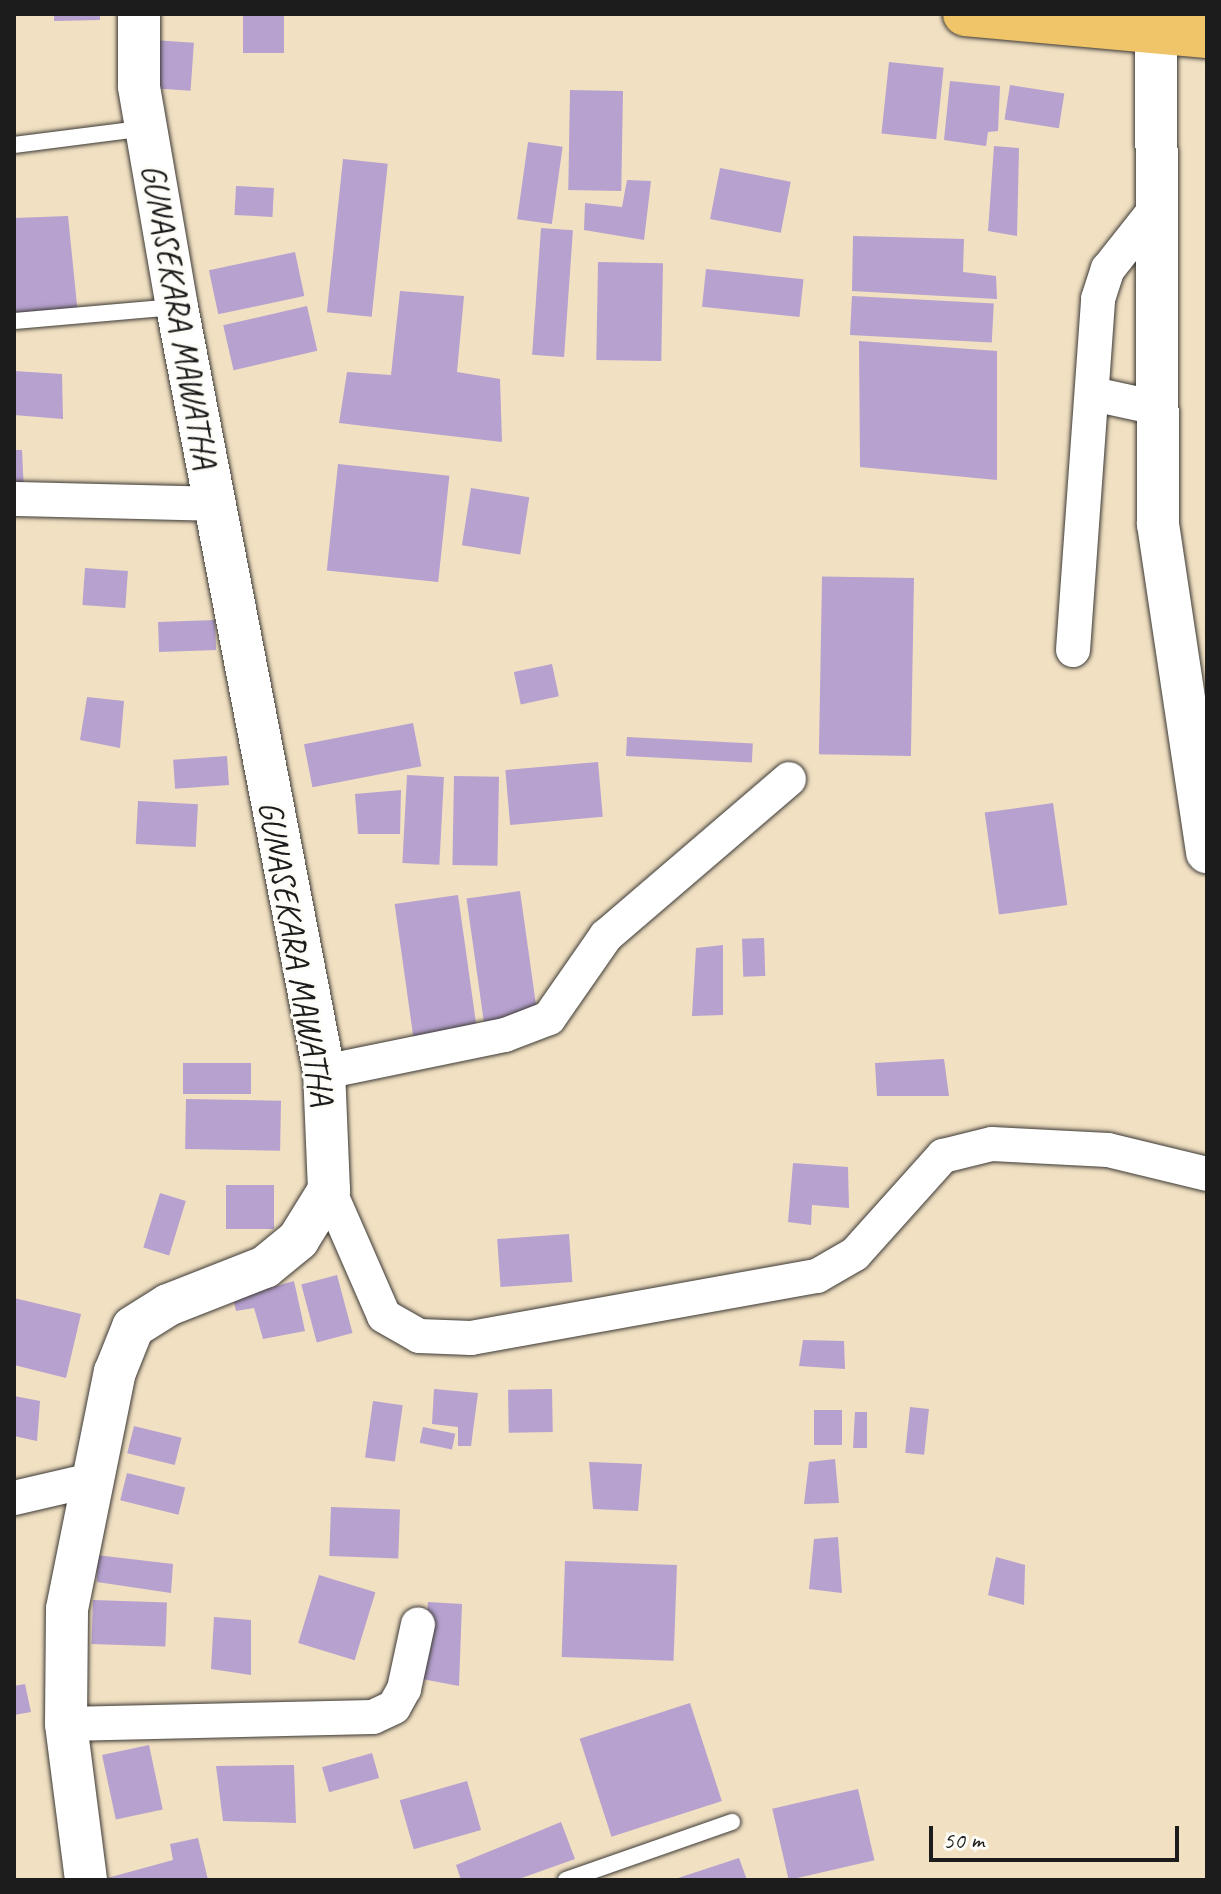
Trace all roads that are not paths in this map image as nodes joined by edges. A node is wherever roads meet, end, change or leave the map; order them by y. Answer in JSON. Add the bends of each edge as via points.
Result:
{"nodes":[{"id":1,"x":139,"y":14,"type":"edge"},
{"id":2,"x":965,"y":14,"type":"edge"},
{"id":3,"x":973,"y":14,"type":"edge"},
{"id":4,"x":1155,"y":24,"type":"edge"},
{"id":5,"x":1207,"y":36,"type":"edge"},
{"id":6,"x":146,"y":128,"type":"junction"},
{"id":7,"x":14,"y":145,"type":"edge"},
{"id":8,"x":1154,"y":211,"type":"junction"},
{"id":9,"x":177,"y":307,"type":"junction"},
{"id":10,"x":14,"y":321,"type":"edge"},
{"id":11,"x":1093,"y":394,"type":"junction"},
{"id":12,"x":1158,"y":408,"type":"junction"},
{"id":13,"x":14,"y":499,"type":"edge"},
{"id":14,"x":215,"y":504,"type":"junction"},
{"id":15,"x":1073,"y":650,"type":"dead end"},
{"id":16,"x":789,"y":779,"type":"dead end"},
{"id":17,"x":1207,"y":852,"type":"edge"},
{"id":18,"x":324,"y":1072,"type":"junction"},
{"id":19,"x":1207,"y":1174,"type":"edge"},
{"id":20,"x":329,"y":1190,"type":"junction"},
{"id":21,"x":92,"y":1480,"type":"junction"},
{"id":22,"x":14,"y":1498,"type":"edge"},
{"id":23,"x":418,"y":1624,"type":"dead end"},
{"id":24,"x":66,"y":1724,"type":"junction"},
{"id":25,"x":732,"y":1822,"type":"dead end"},
{"id":26,"x":86,"y":1880,"type":"edge"},
{"id":27,"x":566,"y":1880,"type":"edge"}],
"edges":[{"from":1,"to":6,"type":"street","name":"GUNASEKARA MAWATHA"},
{"from":2,"to":3,"type":"highway"},
{"from":3,"to":4,"type":"highway"},
{"from":4,"to":5,"type":"highway"},
{"from":4,"to":8,"type":"street"},
{"from":6,"to":7,"type":"lane"},
{"from":6,"to":9,"type":"street","name":"GUNASEKARA MAWATHA"},
{"from":8,"to":11,"type":"street","via":[[1108,269],[1098,299]]},
{"from":8,"to":12,"type":"street"},
{"from":9,"to":10,"type":"lane"},
{"from":9,"to":14,"type":"street","name":"GUNASEKARA MAWATHA"},
{"from":11,"to":12,"type":"street"},
{"from":11,"to":15,"type":"street"},
{"from":12,"to":17,"type":"street","via":[[1166,615]]},
{"from":13,"to":14,"type":"street"},
{"from":14,"to":18,"type":"street","name":"GUNASEKARA MAWATHA"},
{"from":16,"to":18,"type":"street","via":[[606,936],[549,1018],[505,1035]]},
{"from":18,"to":20,"type":"street","name":"GUNASEKARA MAWATHA"},
{"from":19,"to":20,"type":"street","via":[[1108,1150],[992,1144],[943,1156],[855,1254],[817,1276],[471,1338],[419,1336],[384,1316]]},
{"from":20,"to":21,"type":"street","via":[[298,1240],[265,1267],[168,1305],[133,1327],[115,1372]]},
{"from":21,"to":22,"type":"street"},
{"from":21,"to":24,"type":"street","via":[[67,1609]]},
{"from":23,"to":24,"type":"street","via":[[404,1689],[394,1707],[373,1717]]},
{"from":24,"to":26,"type":"street"},
{"from":25,"to":27,"type":"lane"}]}
